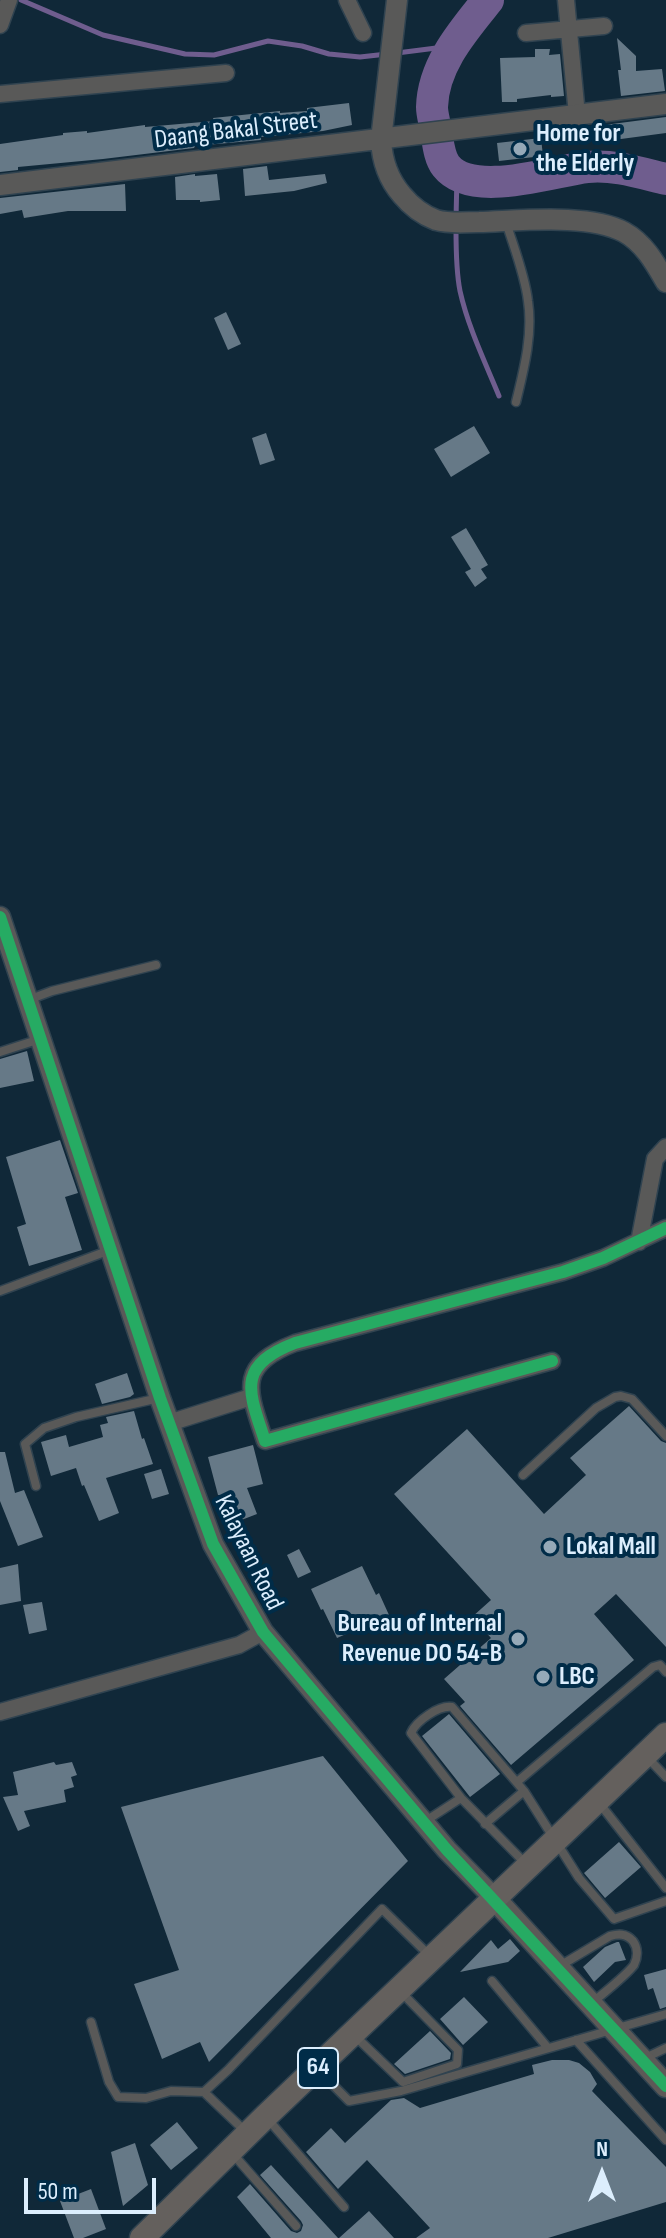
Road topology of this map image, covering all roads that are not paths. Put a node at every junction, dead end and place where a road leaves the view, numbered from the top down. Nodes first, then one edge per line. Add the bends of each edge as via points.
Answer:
1 (9, 0) edge
2 (347, 0) edge
3 (397, 0) edge
4 (566, 0) edge
5 (0, 25) edge
6 (604, 26) dead end
7 (569, 29) junction
8 (363, 33) dead end
9 (526, 33) dead end
10 (226, 73) dead end
11 (0, 94) edge
12 (666, 104) edge
13 (577, 115) junction
14 (381, 140) junction
15 (0, 185) edge
16 (505, 221) junction
17 (666, 282) edge
18 (516, 402) dead end
19 (0, 917) edge
20 (156, 965) dead end
21 (27, 1000) junction
22 (40, 1039) junction
23 (0, 1052) edge
24 (666, 1147) edge
25 (666, 1228) edge
26 (639, 1242) junction
27 (110, 1250) junction
28 (0, 1291) edge
29 (552, 1361) dead end
30 (251, 1397) junction
31 (160, 1398) junction
32 (169, 1423) junction
33 (666, 1436) edge
34 (523, 1475) dead end
35 (36, 1486) dead end
36 (263, 1632) junction
37 (664, 1665) edge
38 (0, 1712) edge
39 (666, 1735) edge
40 (646, 1756) junction
41 (666, 1777) edge
42 (517, 1782) junction
43 (524, 1791) junction
44 (461, 1798) junction
45 (598, 1801) junction
46 (423, 1822) junction
47 (485, 1824) junction
48 (555, 1843) junction
49 (529, 1866) junction
50 (666, 1888) edge
51 (494, 1898) junction
52 (666, 1901) edge
53 (433, 1958) junction
54 (557, 1968) junction
55 (492, 1981) dead end
56 (399, 1990) junction
57 (590, 2005) junction
58 (666, 2014) edge
59 (91, 2022) dead end
60 (613, 2030) junction
61 (353, 2035) junction
62 (576, 2040) junction
63 (548, 2048) junction
64 (666, 2048) edge
65 (642, 2059) junction
66 (318, 2069) junction
67 (666, 2086) edge
68 (204, 2092) junction
69 (266, 2116) junction
70 (666, 2140) edge
71 (240, 2143) junction
72 (344, 2207) dead end
73 (296, 2226) dead end
74 (142, 2238) edge

1 - 5 street
2 - 8 street
3 - 14 street
4 - 7 street
6 - 7 street
7 - 9 street
7 - 13 street
10 - 11 street
12 - 13 street, Daang Bakal Street
13 - 14 street, Daang Bakal Street
14 - 15 street, Daang Bakal Street
14 - 16 street via 396,189 415,208 456,222
16 - 17 street via 578,221 622,231 640,243
16 - 18 lane via 529,302 529,334
19 - 21 street, Kalayaan Road
20 - 21 lane
21 - 22 street, Kalayaan Road
22 - 23 lane
22 - 27 street, Kalayaan Road
24 - 26 street via 655,1159
25 - 26 street
26 - 30 street via 563,1272 295,1343 259,1365
27 - 28 lane
27 - 31 street, Kalayaan Road
29 - 30 street via 265,1441
30 - 32 street
31 - 32 street, Kalayaan Road
31 - 35 lane via 44,1428 25,1444
32 - 36 street, Kalayaan Road via 213,1544
33 - 34 lane via 632,1399 615,1397
36 - 38 street via 239,1645
36 - 46 street, Kalayaan Road
37 - 42 lane via 626,1688
39 - 40 main road, 64
40 - 41 lane
40 - 45 main road, 64
42 - 43 lane
42 - 44 lane via 452,1707 442,1706 411,1733
43 - 47 lane
43 - 48 lane
44 - 46 lane
44 - 47 lane
45 - 48 main road, 64
45 - 50 lane
46 - 51 street, Kalayaan Road
47 - 49 lane
48 - 49 main road, 64
48 - 52 lane via 614,1919
49 - 51 main road, 64
51 - 53 main road, 64
51 - 54 main road, Kalayaan Road
53 - 56 main road, 64
53 - 68 lane via 382,1909
54 - 57 main road, Kalayaan Road
54 - 57 lane via 610,1936 628,1936 637,1953 634,1964
55 - 63 lane
56 - 61 main road, 64
56 - 61 lane via 458,2050 457,2064 403,2082
57 - 60 main road, Kalayaan Road
58 - 60 lane
59 - 68 lane via 118,2097
60 - 62 lane
60 - 65 main road, Kalayaan Road
61 - 66 main road, 64
62 - 63 lane
62 - 70 lane
63 - 66 lane via 349,2101
64 - 65 lane
65 - 67 main road, Kalayaan Road
66 - 69 main road, 64
68 - 71 lane
69 - 71 main road, 64
69 - 72 lane
71 - 73 lane
71 - 74 main road, 64

